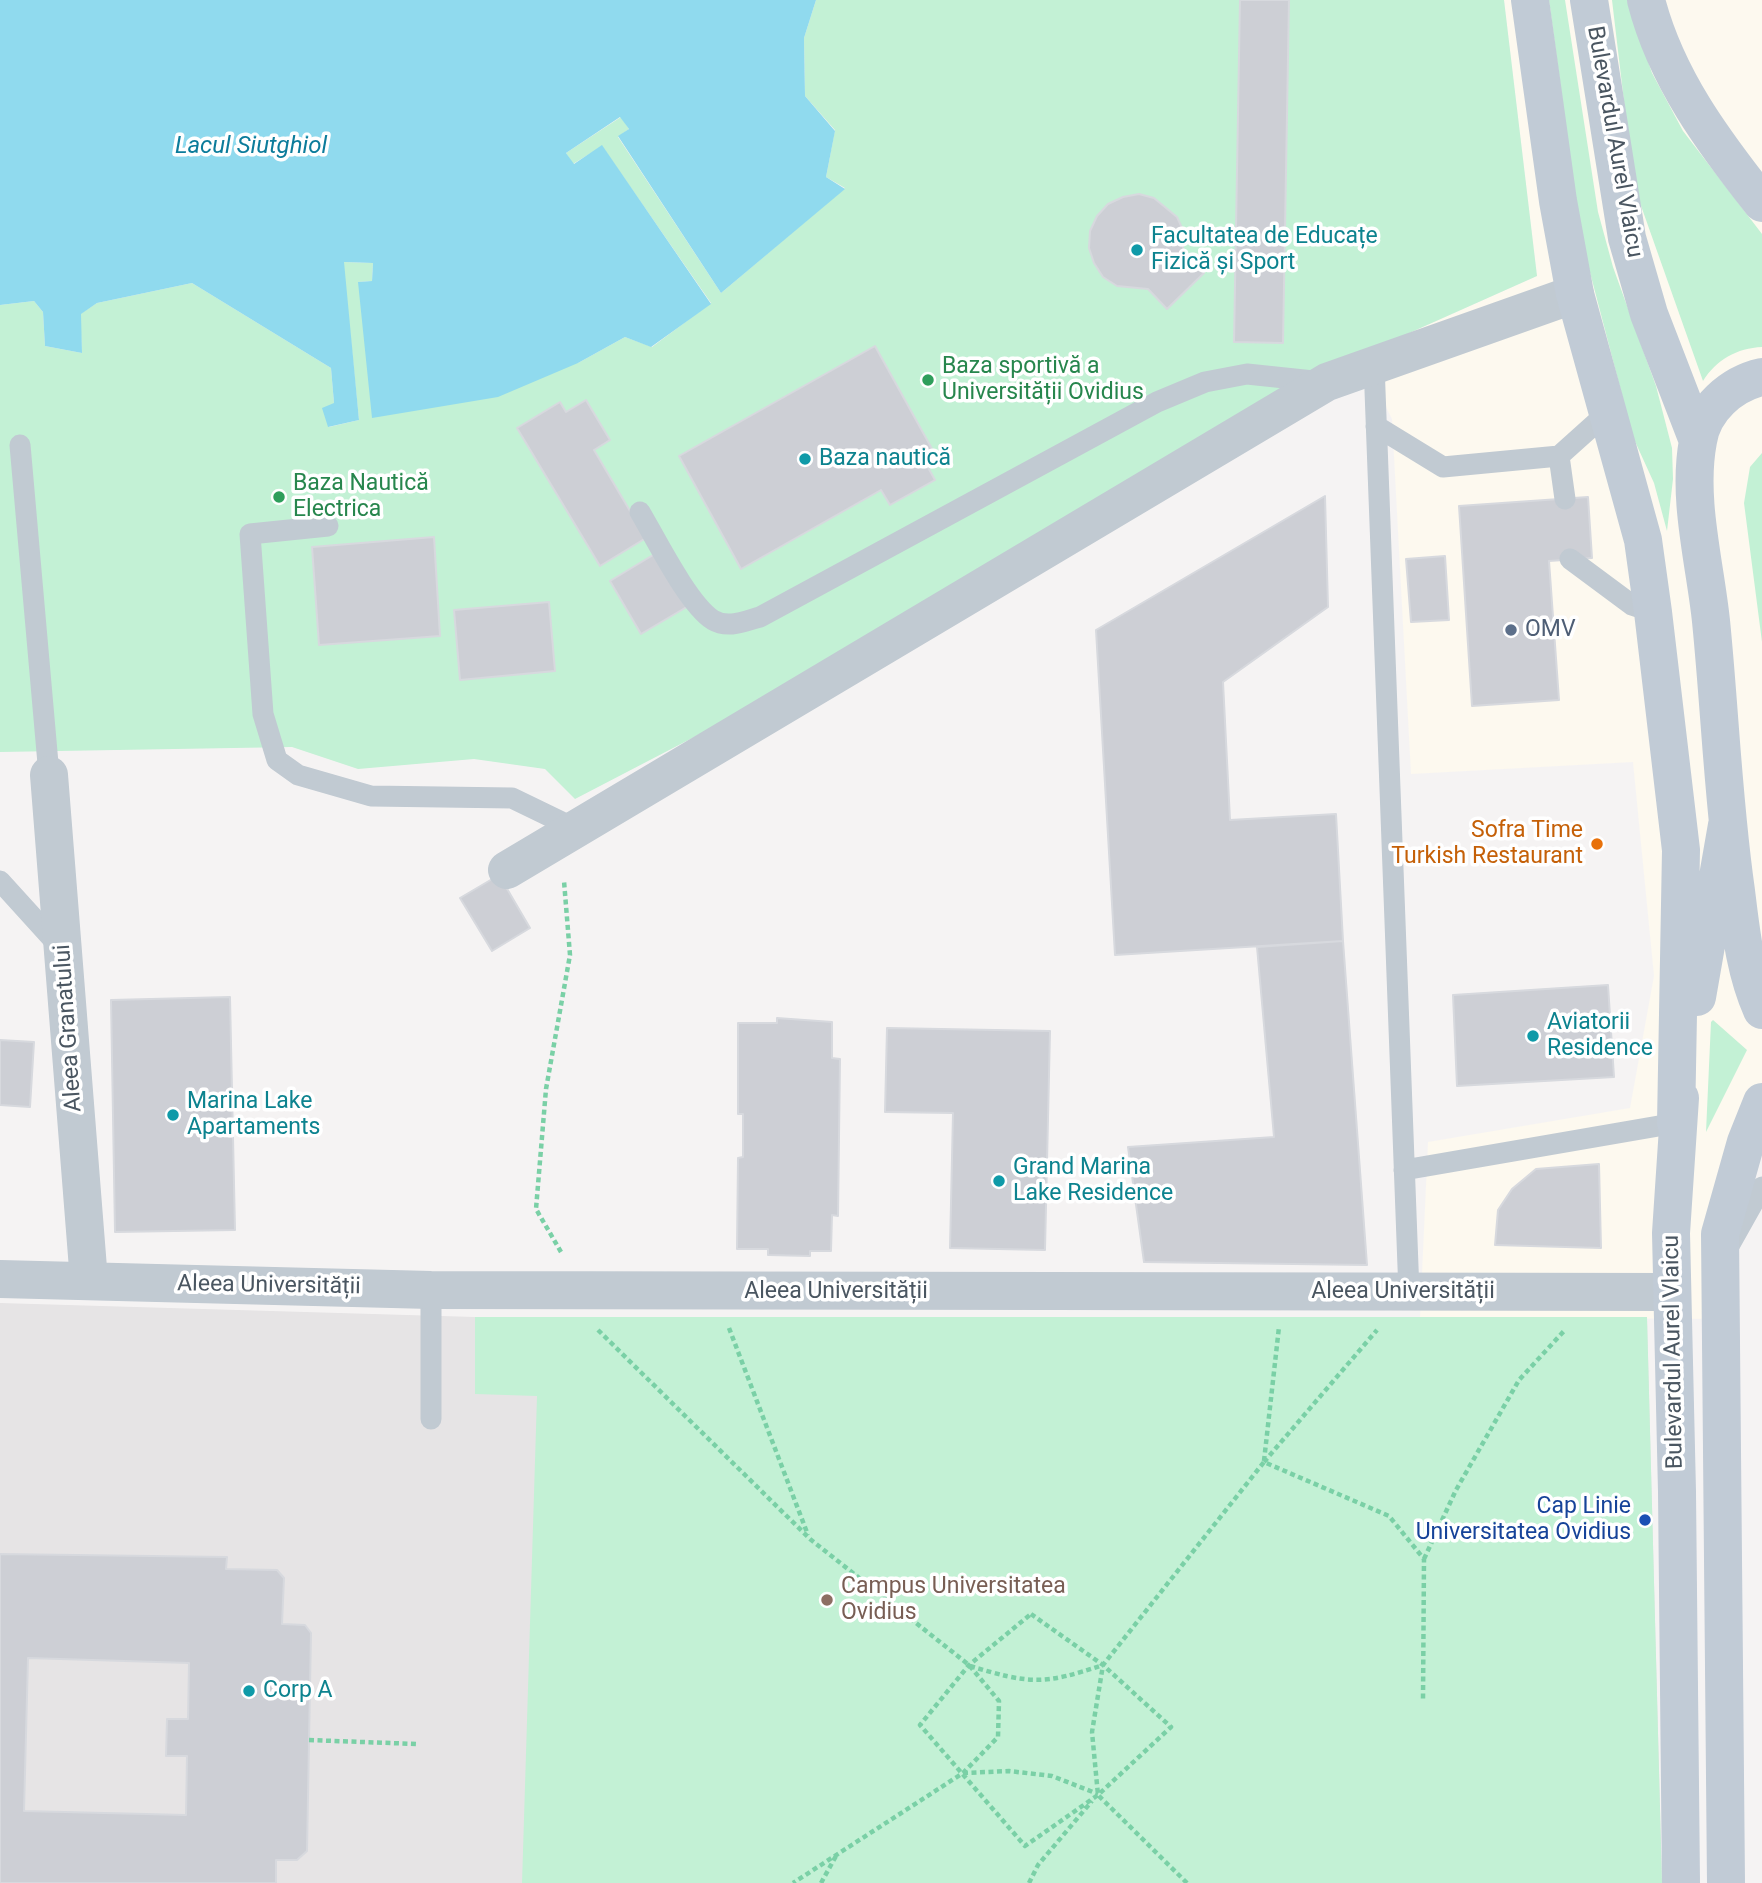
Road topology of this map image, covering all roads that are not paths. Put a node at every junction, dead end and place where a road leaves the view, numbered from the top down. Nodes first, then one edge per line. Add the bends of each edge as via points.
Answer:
1 (1530, 0) edge
2 (1589, 0) edge
3 (1646, 0) edge
4 (1762, 203) edge
5 (1575, 295) junction
6 (1374, 364) junction
7 (1762, 377) edge
8 (1326, 383) junction
9 (1608, 412) junction
10 (1376, 426) junction
11 (1698, 441) junction
12 (20, 445) dead end
13 (1559, 456) junction
14 (1565, 499) dead end
15 (640, 512) dead end
16 (328, 526) dead end
17 (1570, 559) dead end
18 (1653, 612) junction
19 (49, 775) joint
20 (1727, 825) junction
21 (561, 837) junction
22 (507, 870) dead end
23 (0, 881) edge
24 (63, 950) junction
25 (1753, 954) edge
26 (1762, 1010) edge
27 (1762, 1102) edge
28 (1676, 1123) junction
29 (1404, 1170) junction
30 (1762, 1187) edge
31 (1721, 1262) junction
32 (0, 1279) edge
33 (89, 1281) junction
34 (431, 1290) junction
35 (1672, 1292) junction
36 (1409, 1293) junction
37 (431, 1419) dead end
38 (1681, 1883) edge
39 (1726, 1883) edge

1 - 5 main road
2 - 11 main road, Bulevardul Aurel Vlaicu via 1627,237 1649,314
3 - 4 main road via 1674,74 1706,131
5 - 6 street
5 - 9 main road
6 - 8 street
6 - 10 lane
7 - 11 main road via 1721,399
8 - 15 lane via 1247,374 1205,382 1157,402 760,617 733,625 714,621 694,601
8 - 21 street
9 - 13 lane
9 - 18 main road via 1643,540
10 - 13 lane via 1443,467
10 - 29 lane
11 - 20 main road via 1698,518
12 - 19 lane
13 - 14 lane
16 - 21 lane via 250,534 263,714 277,760 298,775 371,796 512,798
17 - 18 lane via 1632,605
18 - 28 main road via 1681,850
19 - 24 street, Aleea Granatului
20 - 25 main road
20 - 28 main road, Bulevardul Aurel Vlaicu
21 - 22 street
23 - 24 lane
24 - 33 street, Aleea Granatului
25 - 26 main road via 1752,988
27 - 31 main road, Bulevardul Aurel Vlaicu via 1720,1234
28 - 29 lane
28 - 35 main road, Bulevardul Aurel Vlaicu
29 - 36 lane
30 - 31 lane
31 - 39 main road, Bulevardul Aurel Vlaicu
32 - 33 street, Aleea Universității
33 - 34 street, Aleea Universității
34 - 36 street, Aleea Universității
34 - 37 lane
35 - 36 street, Aleea Universității
35 - 38 main road, Bulevardul Aurel Vlaicu

